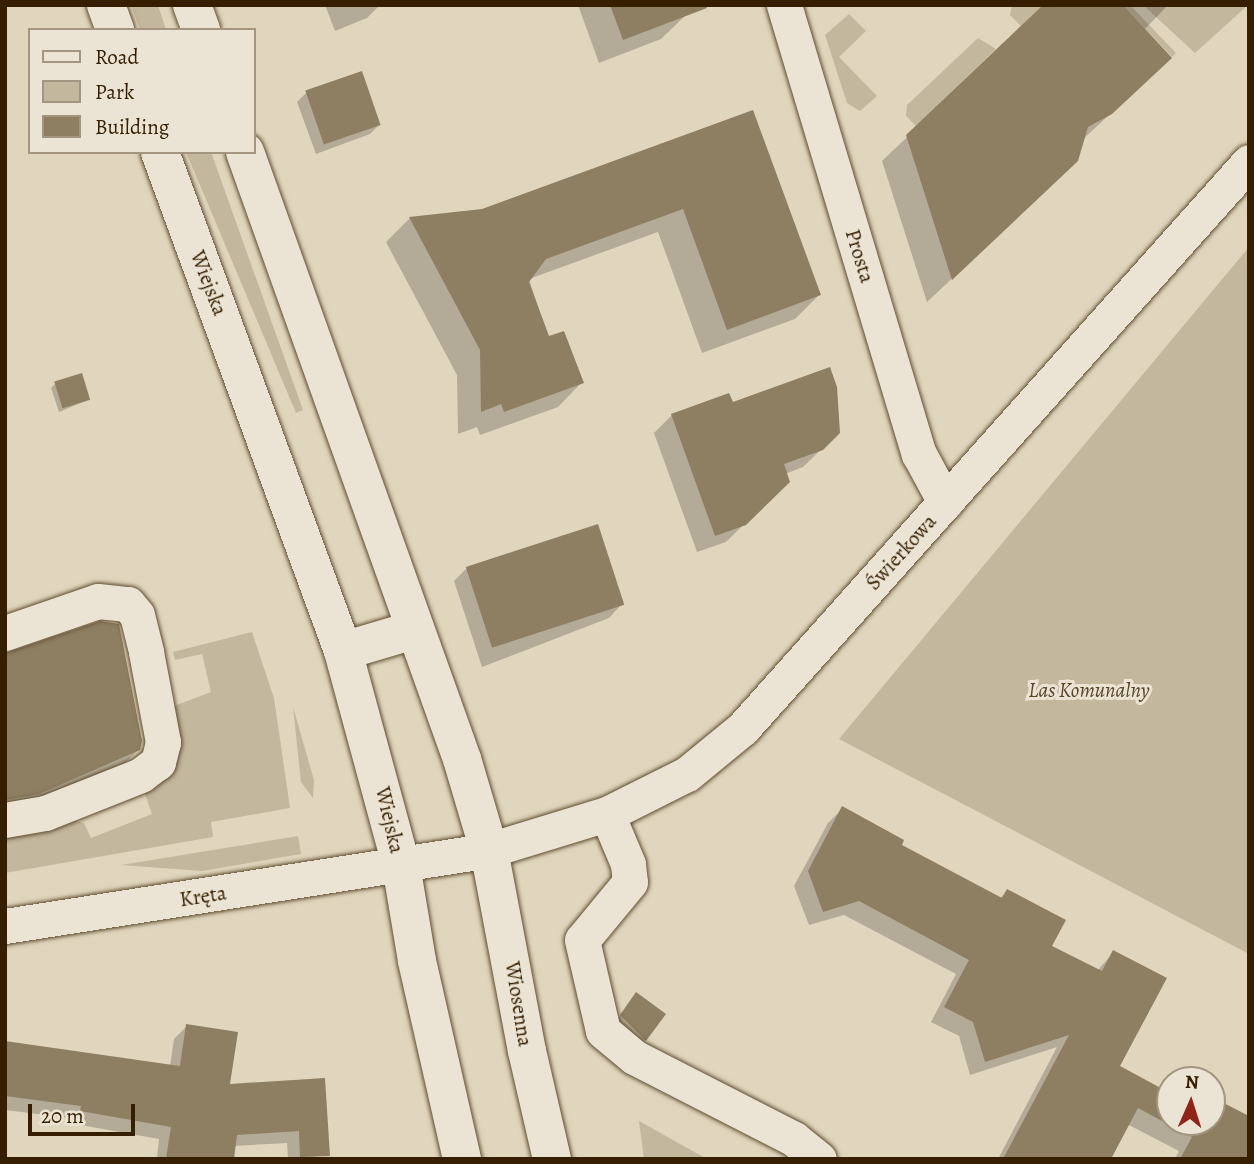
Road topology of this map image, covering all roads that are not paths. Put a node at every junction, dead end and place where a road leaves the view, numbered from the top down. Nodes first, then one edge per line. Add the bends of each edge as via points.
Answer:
1 (106, 5) edge
2 (192, 5) edge
3 (784, 5) edge
4 (114, 28) edge
5 (200, 28) edge
6 (161, 154) edge
7 (247, 154) edge
8 (1249, 162) edge
9 (945, 502) junction
10 (414, 630) junction
11 (5, 633) edge
12 (343, 651) junction
13 (607, 814) junction
14 (5, 820) edge
15 (489, 850) junction
16 (401, 866) junction
17 (5, 926) edge
18 (462, 1159) edge
19 (552, 1159) edge
20 (819, 1159) edge

1 - 4 main road
2 - 5 main road
3 - 9 street, Prosta via 919,454
6 - 12 main road, Wiejska
7 - 10 main road
8 - 9 street, Świerkowa
9 - 13 street, Świerkowa via 743,728 687,774
10 - 12 main road
10 - 15 main road via 462,759
11 - 14 street via 99,601 128,604 137,615 163,742 158,762 141,775 45,813
12 - 16 main road, Wiejska
13 - 15 street, Świerkowa
13 - 20 street via 628,864 629,882 582,940 608,1038 634,1057 794,1139
15 - 16 street, Wiejska
15 - 19 main road, Wiosenna
16 - 17 street, Kręta
16 - 18 main road via 417,961

